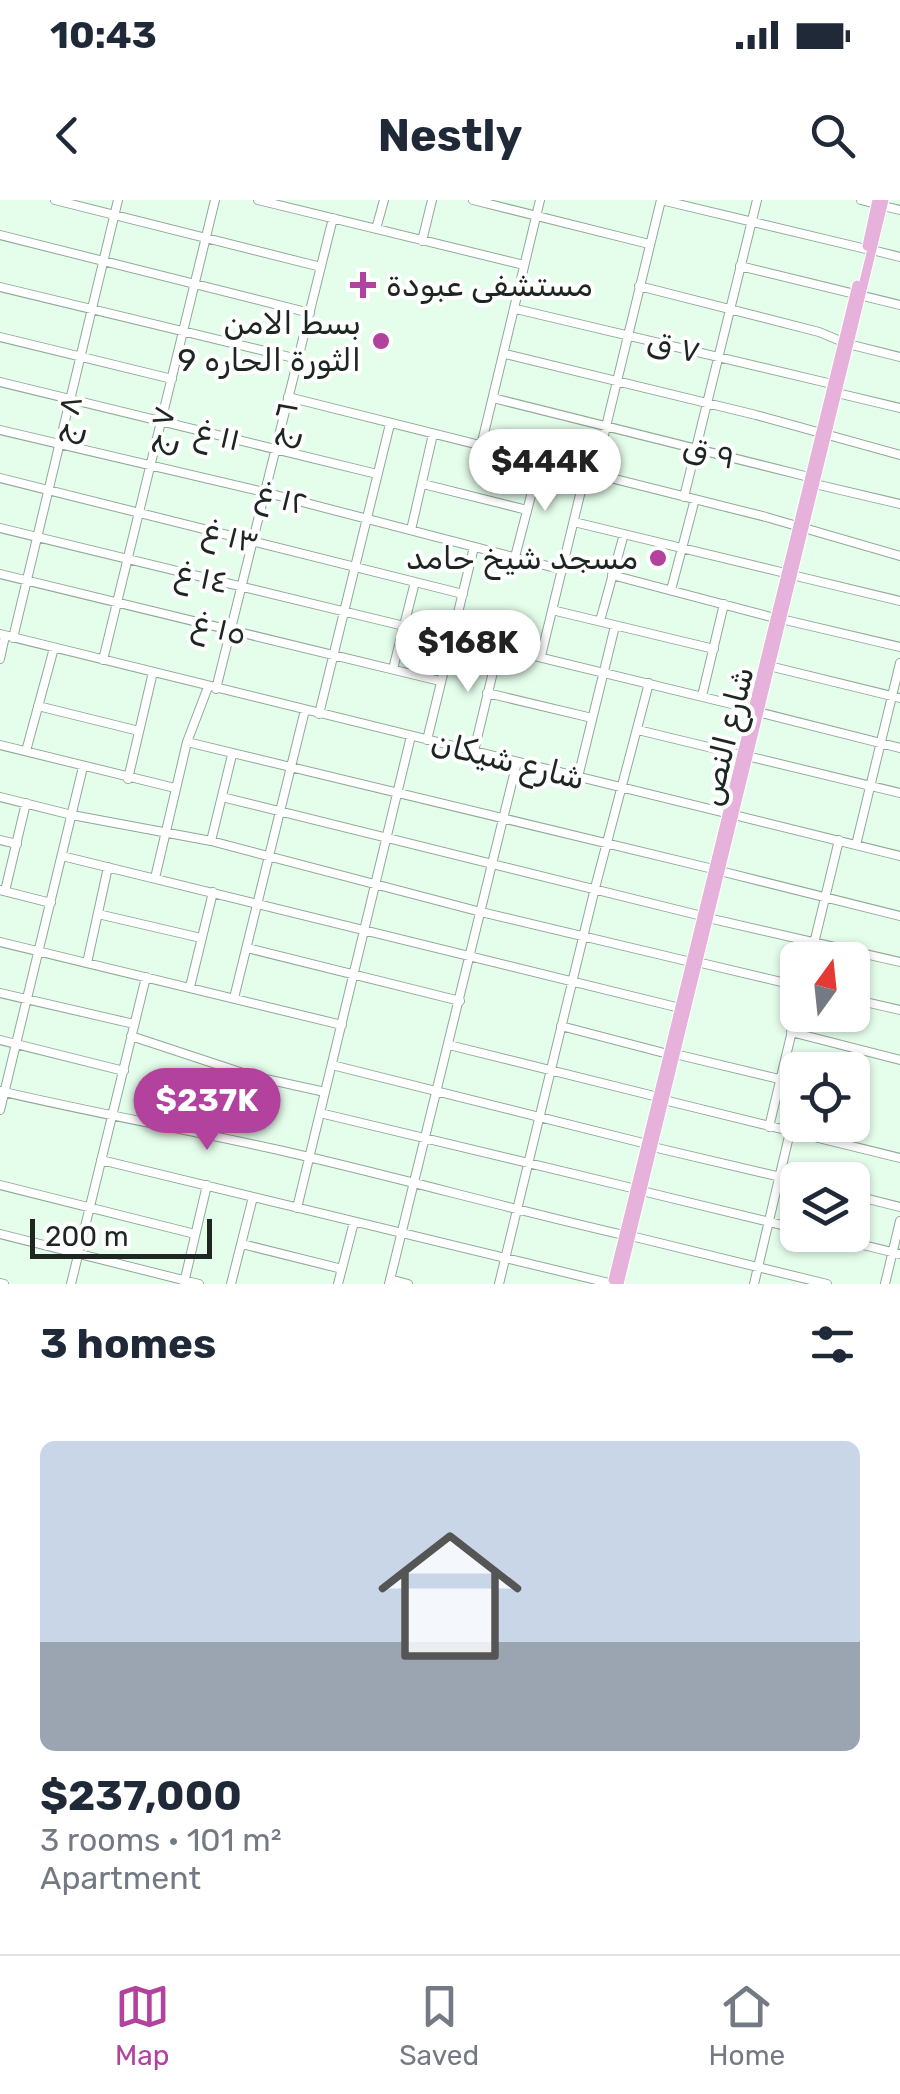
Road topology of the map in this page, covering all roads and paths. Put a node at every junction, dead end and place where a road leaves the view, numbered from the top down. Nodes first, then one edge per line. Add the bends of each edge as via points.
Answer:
1 (55, 200) edge
2 (118, 200) edge
3 (215, 200) edge
4 (258, 200) edge
5 (384, 200) edge
6 (432, 200) edge
7 (473, 200) edge
8 (540, 200) edge
9 (661, 200) edge
10 (757, 200) edge
11 (861, 200) edge
12 (272, 202) edge
13 (880, 202) edge
14 (900, 210) edge
15 (114, 216) junction
16 (536, 216) junction
17 (333, 218) junction
18 (752, 220) junction
19 (376, 229) junction
20 (0, 236) edge
21 (206, 240) junction
22 (422, 241) junction
23 (649, 244) junction
24 (869, 250) junction
25 (900, 257) edge
26 (103, 262) junction
27 (524, 264) junction
28 (740, 266) junction
29 (321, 267) junction
30 (195, 284) junction
31 (639, 286) junction
32 (0, 287) edge
33 (858, 295) junction
34 (900, 305) edge
35 (92, 309) junction
36 (516, 309) junction
37 (730, 310) junction
38 (310, 313) junction
39 (183, 333) junction
40 (627, 336) junction
41 (0, 337) edge
42 (846, 343) junction
43 (505, 354) junction
44 (81, 356) junction
45 (718, 357) junction
46 (900, 357) edge
47 (298, 360) junction
48 (172, 378) junction
49 (0, 382) edge
50 (616, 382) junction
51 (835, 389) junction
52 (288, 398) junction
53 (493, 398) junction
54 (72, 400) junction
55 (707, 403) junction
56 (900, 408) edge
57 (160, 421) junction
58 (390, 424) junction
59 (605, 427) junction
60 (0, 430) edge
61 (433, 434) junction
62 (824, 434) junction
63 (60, 444) junction
64 (481, 446) junction
65 (276, 449) junction
66 (696, 449) junction
67 (900, 455) edge
68 (540, 462) junction
69 (150, 467) junction
70 (378, 474) junction
71 (590, 475) junction
72 (0, 478) edge
73 (812, 481) junction
74 (424, 484) junction
75 (48, 491) junction
76 (264, 492) junction
77 (684, 497) junction
78 (695, 499) junction
79 (900, 504) edge
80 (527, 510) junction
81 (139, 512) junction
82 (366, 520) junction
83 (574, 522) junction
84 (0, 528) edge
85 (800, 529) junction
86 (412, 530) junction
87 (624, 534) junction
88 (38, 537) junction
89 (252, 541) junction
90 (474, 547) junction
91 (681, 548) junction
92 (900, 556) edge
93 (515, 558) junction
94 (127, 561) junction
95 (355, 566) junction
96 (562, 570) junction
97 (0, 574) edge
98 (788, 574) junction
99 (612, 575) junction
100 (27, 581) junction
101 (415, 582) junction
102 (240, 586) junction
103 (670, 590) junction
104 (462, 594) junction
105 (900, 601) edge
106 (117, 603) junction
107 (724, 604) junction
108 (552, 610) junction
109 (344, 612) junction
110 (778, 618) junction
111 (600, 621) junction
112 (404, 626) junction
113 (616, 626) junction
114 (230, 630) junction
115 (6, 636) edge
116 (452, 636) junction
117 (499, 647) junction
118 (900, 647) edge
119 (54, 648) junction
120 (714, 649) junction
121 (332, 654) junction
122 (541, 656) junction
123 (0, 659) edge
124 (103, 660) junction
125 (900, 662) edge
126 (769, 666) junction
127 (393, 669) junction
128 (153, 672) junction
129 (604, 672) junction
130 (440, 682) junction
131 (649, 683) junction
132 (212, 688) junction
133 (488, 693) junction
134 (702, 696) junction
135 (896, 696) edge
136 (38, 706) junction
137 (305, 710) junction
138 (755, 711) junction
139 (319, 714) junction
140 (592, 718) junction
141 (638, 730) junction
142 (139, 731) junction
143 (411, 736) junction
144 (427, 740) junction
145 (187, 742) junction
146 (881, 743) junction
147 (0, 745) edge
148 (900, 748) edge
149 (26, 751) junction
150 (474, 751) junction
151 (232, 754) junction
152 (744, 756) junction
153 (516, 762) junction
154 (82, 767) junction
155 (290, 768) junction
156 (578, 777) junction
157 (128, 779) junction
158 (870, 786) junction
159 (622, 787) junction
160 (175, 788) junction
161 (398, 793) junction
162 (900, 793) edge
163 (222, 796) junction
164 (0, 797) edge
165 (26, 803) junction
166 (280, 810) junction
167 (730, 814) junction
168 (72, 815) junction
169 (503, 820) junction
170 (166, 831) junction
171 (386, 838) junction
172 (0, 840) edge
173 (838, 840) junction
174 (212, 841) junction
175 (16, 844) junction
176 (606, 844) junction
177 (856, 844) junction
178 (62, 856) junction
179 (269, 856) junction
180 (900, 856) edge
181 (493, 865) junction
182 (108, 867) junction
183 (716, 870) junction
184 (155, 878) junction
185 (376, 883) junction
186 (594, 888) junction
187 (3, 891) edge
188 (214, 892) junction
189 (824, 898) junction
190 (51, 903) junction
191 (258, 903) junction
192 (481, 912) junction
193 (98, 914) junction
194 (900, 916) edge
195 (705, 917) junction
196 (365, 930) junction
197 (584, 936) junction
198 (202, 938) junction
199 (815, 941) junction
200 (0, 942) edge
201 (247, 948) junction
202 (39, 952) junction
203 (471, 957) junction
204 (694, 962) junction
205 (900, 962) edge
206 (87, 963) junction
207 (354, 976) junction
208 (146, 977) junction
209 (573, 981) junction
210 (780, 982) edge
211 (190, 988) junction
212 (0, 993) edge
213 (234, 998) junction
214 (27, 1000) junction
215 (460, 1001) junction
216 (870, 1002) edge
217 (680, 1008) junction
218 (900, 1010) edge
219 (134, 1024) junction
220 (342, 1025) junction
221 (561, 1026) junction
222 (791, 1032) joint
223 (132, 1036) junction
224 (0, 1040) edge
225 (16, 1044) junction
226 (449, 1046) junction
227 (786, 1052) edge
228 (672, 1054) junction
229 (900, 1060) edge
230 (332, 1065) junction
231 (124, 1070) junction
232 (550, 1071) junction
233 (780, 1079) joint
234 (2, 1091) edge
235 (438, 1091) junction
236 (326, 1092) junction
237 (661, 1098) junction
238 (0, 1110) edge
239 (320, 1114) junction
240 (540, 1117) junction
241 (112, 1118) junction
242 (770, 1127) junction
243 (780, 1130) edge
244 (426, 1138) junction
245 (788, 1142) edge
246 (832, 1142) edge
247 (650, 1145) junction
248 (310, 1158) junction
249 (900, 1158) edge
250 (101, 1160) junction
251 (528, 1163) junction
252 (779, 1177) junction
253 (415, 1184) junction
254 (0, 1185) edge
255 (207, 1185) junction
256 (639, 1190) junction
257 (253, 1197) junction
258 (870, 1200) edge
259 (89, 1207) junction
260 (517, 1207) junction
261 (900, 1207) edge
262 (297, 1208) junction
263 (900, 1221) edge
264 (354, 1222) junction
265 (769, 1223) junction
266 (780, 1225) edge
267 (403, 1233) junction
268 (0, 1234) edge
269 (195, 1234) junction
270 (628, 1236) junction
271 (242, 1244) junction
272 (870, 1247) edge
273 (78, 1253) junction
274 (896, 1253) edge
275 (505, 1258) junction
276 (757, 1268) junction
277 (342, 1269) junction
278 (184, 1282) edge
279 (389, 1282) edge
280 (72, 1284) edge
281 (199, 1284) edge
282 (230, 1284) edge
283 (338, 1284) edge
284 (408, 1284) edge
285 (499, 1284) edge
286 (616, 1284) edge
287 (754, 1284) edge
288 (827, 1284) edge
289 (884, 1284) edge

1 - 15 street
2 - 15 street, ٨ ج
3 - 21 street, ٧ ج
4 - 12 street
5 - 19 street
6 - 22 street
7 - 16 street
8 - 16 street
9 - 18 street
9 - 23 street
10 - 18 street
11 - 13 street
12 - 17 street
13 - 14 street
13 - 24 main road, شارع النص
15 - 21 street
15 - 26 street, ٨ ج
16 - 23 street
16 - 27 street
17 - 19 street
17 - 29 street, ٦ ج
18 - 24 street
18 - 28 street
19 - 22 street
20 - 26 street
21 - 29 street
21 - 30 street, ٧ ج
22 - 27 street
23 - 31 street
24 - 25 street
24 - 33 main road, شارع النص
26 - 30 street
26 - 35 street, ٨ ج
27 - 36 street
28 - 33 street
28 - 37 street
29 - 38 street, ٦ ج
30 - 38 street
30 - 39 street, ٧ ج
31 - 37 street
31 - 40 street
32 - 35 street
33 - 34 street
33 - 42 main road, شارع النص
35 - 39 street
35 - 44 street, ٨ ج
36 - 40 street, ٧ ق
36 - 43 street
37 - 42 street
37 - 45 street
38 - 47 street, ٦ ج
39 - 47 street
39 - 48 street, ٧ ج
40 - 45 street, ٧ ق
40 - 50 street
41 - 44 street
42 - 46 street
42 - 51 main road, شارع النص
43 - 50 street
43 - 53 street
44 - 48 street
44 - 54 street, ٨ ج
45 - 51 street, ٧ ق
45 - 55 street
47 - 52 street, ٦ ج
48 - 57 street, ٧ ج
49 - 54 street, ١١ غ
50 - 55 street
50 - 59 street
51 - 56 street, ٧ ق
51 - 62 main road, شارع النص
52 - 58 street
52 - 65 street, ٦ ج
53 - 59 street, ٩ ق
53 - 64 street
54 - 57 street, ١١ غ
54 - 63 street, ٨ ج
55 - 62 street
55 - 66 street
57 - 65 street, ١١ غ
57 - 69 street, ٧ ج
58 - 61 street
58 - 70 street
59 - 66 street, ٩ ق
59 - 71 street
60 - 63 street, ١٢ غ
61 - 64 street
61 - 74 street
62 - 67 street
62 - 73 main road, شارع النص
63 - 69 street, ١٢ غ
63 - 75 street, ٨ ج
64 - 68 street
65 - 70 street, ١١ غ
65 - 76 street, ٦ ج
66 - 73 street, ٩ ق
66 - 77 street
68 - 71 street
68 - 80 street
69 - 76 street, ١٢ غ
69 - 81 street, ٧ ج
70 - 82 street
71 - 77 street
71 - 83 street
72 - 75 street, ١٣ غ
73 - 79 street, ٩ ق
73 - 85 main road, شارع النص
74 - 80 street
74 - 86 street
75 - 81 street, ١٣ غ
75 - 88 street, ٨ ج
76 - 82 street, ١٢ غ
76 - 89 street, ٦ ج
77 - 78 street
78 - 85 street
78 - 91 street
80 - 93 street
81 - 89 street, ١٣ غ
81 - 94 street, ٧ ج
82 - 86 street, ١٢ غ
82 - 95 street
83 - 87 street
83 - 96 street
84 - 88 street, ١٤ غ
85 - 92 street
85 - 98 main road, شارع النص
86 - 90 street, ١٢ غ
87 - 91 street
87 - 99 street
88 - 94 street, ١٤ غ
88 - 100 street, ٨ ج
89 - 95 street, ١٣ غ
89 - 102 street, ٦ ج
90 - 93 street, ١٢ غ
90 - 104 street
91 - 98 street
91 - 103 street
93 - 96 street, ١٢ غ
94 - 102 street, ١٤ غ
94 - 106 street, ٧ ج
95 - 101 street, ١٣ غ
95 - 109 street
96 - 108 street
97 - 100 street, ١٥ غ
98 - 105 street
98 - 110 main road, شارع النص
99 - 103 street
99 - 111 street
100 - 106 street, ١٥ غ
100 - 115 street, ٨ ج
101 - 104 street, ١٣ غ
101 - 112 street
102 - 109 street, ١٤ غ
102 - 114 street, ٦ ج
103 - 107 street
104 - 116 street
106 - 114 street, ١٥ غ
106 - 124 street, ٧ ج
107 - 110 street
107 - 120 street
108 - 111 street
108 - 122 street
109 - 112 street, ١٤ غ
109 - 121 street
110 - 118 street
110 - 126 main road, شارع النص
110 - 138 main road, شارع النص
111 - 113 street
112 - 127 street
113 - 120 street
113 - 129 street
114 - 121 street, ١٥ غ
114 - 132 street, ٦ ج
115 - 119 street, شارع شيكان
115 - 123 street, ٨ ج
116 - 117 street
116 - 130 street
117 - 122 street
117 - 133 street
119 - 124 street, شارع شيكان
119 - 136 street
120 - 134 street
121 - 127 street, ١٥ غ
121 - 139 street
122 - 129 street
124 - 128 street, شارع شيكان
125 - 135 street
126 - 135 street
126 - 138 main road, شارع النص
127 - 130 street, ١٥ غ
128 - 132 street, شارع شيكان
128 - 142 street
129 - 131 street
129 - 140 street
130 - 144 street
131 - 134 street
131 - 141 street
132 - 137 street, شارع شيكان
132 - 145 street, ٦ ج
133 - 140 street
133 - 150 street
134 - 138 street
135 - 146 street
136 - 142 street
136 - 149 street
137 - 139 street, شارع شيكان
137 - 155 street
138 - 146 street
138 - 152 main road, شارع النص
139 - 143 street, شارع شيكان
140 - 156 street
141 - 152 street
141 - 159 street
142 - 157 street
143 - 144 street, شارع شيكان
143 - 161 street
144 - 150 street, شارع شيكان
145 - 151 street
145 - 160 street, ٦ ج
146 - 148 street
146 - 158 street
147 - 149 street
149 - 154 street
150 - 153 street, شارع شيكان
151 - 155 street
151 - 163 street
152 - 158 street
152 - 167 main road, شارع النص
153 - 156 street, شارع شيكان
153 - 169 street
154 - 157 street
154 - 168 street
155 - 161 street
155 - 166 street
156 - 159 street, شارع شيكان
157 - 160 street
158 - 162 street
158 - 177 street
159 - 167 street, شارع شيكان
159 - 176 street
160 - 170 street, ٦ ج
161 - 169 street
161 - 171 street
163 - 166 street
163 - 174 street
164 - 165 street
165 - 168 street
165 - 175 street
166 - 171 street
166 - 179 street
167 - 173 street, شارع شيكان
167 - 183 main road, شارع النص
168 - 170 street
168 - 178 street
169 - 176 street
169 - 181 street
170 - 174 street
170 - 184 street, ٦ ج
171 - 181 street
171 - 185 street
172 - 175 street
173 - 177 street, شارع شيكان
173 - 189 street
174 - 179 street
175 - 187 street
176 - 183 street
176 - 186 street
177 - 180 street, شارع شيكان
178 - 182 street
178 - 190 street
179 - 185 street
179 - 191 street
181 - 186 street
181 - 192 street
182 - 184 street
182 - 193 street
183 - 189 street
183 - 195 main road, شارع النص
184 - 188 street
185 - 192 street
185 - 196 street
186 - 195 street
186 - 197 street
187 - 190 street
188 - 191 street
188 - 198 street
189 - 194 street
189 - 199 street
190 - 202 street
191 - 196 street
191 - 201 street
192 - 197 street
192 - 203 street
193 - 198 street
193 - 206 street
195 - 199 street
195 - 204 main road, شارع النص
196 - 203 street
196 - 207 street
197 - 204 street
197 - 209 street
198 - 211 street
199 - 205 street
200 - 202 street
201 - 207 street
201 - 213 street
202 - 206 street
202 - 214 street
203 - 209 street
203 - 215 street
204 - 210 street
204 - 217 main road, شارع النص
204 - 228 main road, شارع النص
206 - 208 street
207 - 215 street
207 - 220 street
208 - 211 street
208 - 219 street
209 - 217 street
209 - 221 street
211 - 213 street
212 - 214 street
213 - 220 street
214 - 219 street
214 - 225 street
215 - 226 street
216 - 218 street
217 - 228 main road, شارع النص
219 - 223 street
220 - 230 street
221 - 228 street
221 - 232 street
222 - 227 street
222 - 229 street
223 - 231 street
223 - 236 street via 252,1076
224 - 225 street
225 - 231 street
225 - 234 street
226 - 232 street
226 - 235 street
228 - 233 street
228 - 237 main road, شارع النص
230 - 235 street
230 - 236 street
231 - 241 street
232 - 237 street
232 - 240 street
233 - 242 street
234 - 238 street
234 - 241 street
235 - 240 street
235 - 244 street
236 - 239 street
237 - 242 street
237 - 247 main road, شارع النص
239 - 244 street
239 - 248 street
240 - 247 street
240 - 251 street
241 - 248 street
241 - 250 street
242 - 243 street
244 - 251 street
244 - 253 street
245 - 252 street
246 - 249 street
247 - 252 street
247 - 256 main road, شارع النص
248 - 253 street
248 - 262 street
250 - 255 street
250 - 259 street
251 - 256 street
251 - 260 street
252 - 265 street
253 - 260 street
253 - 267 street
254 - 259 street
255 - 257 street
255 - 269 street
256 - 265 street
256 - 270 main road, شارع النص
257 - 262 street
257 - 271 street
258 - 261 street
259 - 269 street
259 - 273 street
260 - 270 street
260 - 275 street
262 - 264 street
263 - 274 street
264 - 267 street
264 - 277 street
265 - 266 street
265 - 276 street
267 - 275 street
267 - 279 street
268 - 273 street
269 - 278 street
270 - 276 street
270 - 286 main road, شارع النص
271 - 277 street
271 - 282 street
272 - 274 street
273 - 278 street
273 - 280 street
274 - 289 street
275 - 285 street
275 - 286 street
276 - 287 street
276 - 288 street
277 - 283 street
278 - 281 street
279 - 284 street

